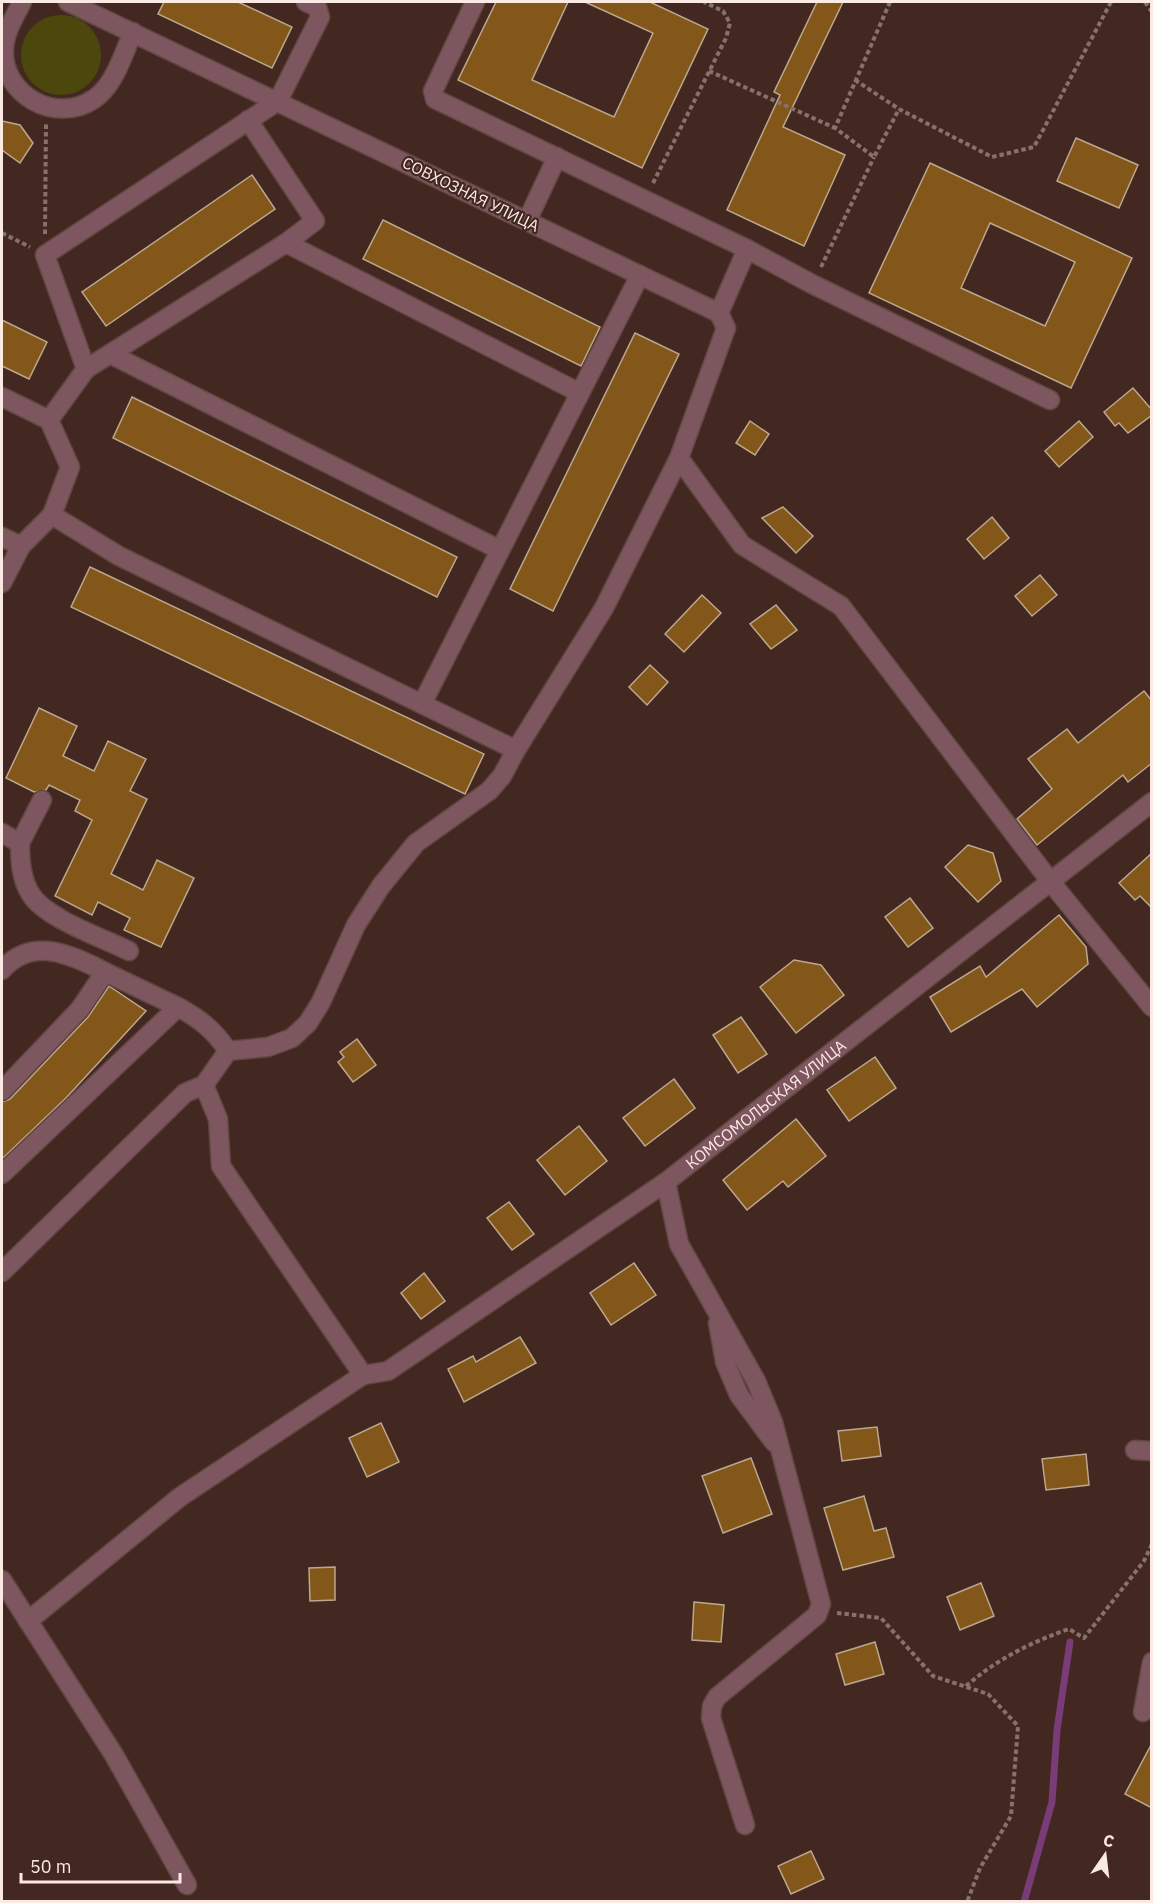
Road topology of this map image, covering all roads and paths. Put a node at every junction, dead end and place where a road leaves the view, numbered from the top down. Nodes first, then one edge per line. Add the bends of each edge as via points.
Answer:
1 (22, 2) edge
2 (306, 2) edge
3 (475, 2) edge
4 (704, 2) edge
5 (890, 2) edge
6 (1111, 2) edge
7 (1144, 2) edge
8 (79, 4) edge
9 (1152, 12) edge
10 (133, 32) junction
11 (710, 71) junction
12 (855, 80) junction
13 (278, 101) junction
14 (46, 106) junction
15 (899, 109) junction
16 (249, 120) junction
17 (835, 128) junction
18 (557, 157) junction
19 (874, 157) junction
20 (644, 199) junction
21 (527, 221) junction
22 (2, 232) edge
23 (286, 243) junction
24 (747, 249) junction
25 (45, 255) junction
26 (640, 275) junction
27 (812, 284) junction
28 (719, 313) junction
29 (110, 354) junction
30 (86, 369) junction
31 (580, 393) junction
32 (2, 397) edge
33 (1050, 400) dead end
34 (49, 420) junction
35 (678, 458) junction
36 (52, 515) junction
37 (2, 537) edge
38 (21, 546) junction
39 (500, 550) junction
40 (2, 583) edge
41 (422, 704) junction
42 (516, 750) junction
43 (42, 800) dead end
44 (1152, 802) edge
45 (2, 833) edge
46 (20, 843) junction
47 (1050, 881) junction
48 (129, 951) dead end
49 (2, 969) edge
50 (105, 972) junction
51 (178, 1007) junction
52 (1152, 1007) edge
53 (228, 1051) junction
54 (204, 1085) junction
55 (2, 1091) edge
56 (2, 1174) edge
57 (666, 1182) junction
58 (2, 1272) edge
59 (363, 1375) junction
60 (1152, 1544) edge
61 (2, 1580) edge
62 (821, 1604) junction
63 (28, 1621) junction
64 (1152, 1662) edge
65 (965, 1686) junction
66 (1143, 1712) dead end
67 (745, 1825) dead end
68 (187, 1886) dead end
69 (967, 1902) edge

1 - 14 street via 4,48 6,70 16,88 35,103
2 - 13 street via 317,7 320,17
3 - 18 street via 433,91 435,99
4 - 11 path via 723,11 729,23
5 - 12 path
6 - 15 path via 1034,147 992,157
7 - 9 path
8 - 10 street, СОВХОЗНАЯ УЛИЦА
10 - 13 street, СОВХОЗНАЯ УЛИЦА
10 - 14 street via 107,86 95,99 76,108
11 - 17 path
11 - 20 path
12 - 15 path
12 - 17 path
13 - 16 street
13 - 21 street, СОВХОЗНАЯ УЛИЦА
14 - 25 path
15 - 19 path
16 - 23 street via 315,221
16 - 25 street
17 - 19 path
18 - 20 street
18 - 21 street
19 - 27 path
20 - 24 street
21 - 26 street, СОВХОЗНАЯ УЛИЦА
22 - 25 path
23 - 29 street
23 - 31 street
24 - 27 street
24 - 28 street
25 - 30 street
26 - 28 street, СОВХОЗНАЯ УЛИЦА
26 - 31 street
27 - 33 street
28 - 35 street via 726,328
29 - 30 street
29 - 39 street
30 - 34 street
31 - 39 street
32 - 34 street
34 - 36 street via 70,467
35 - 42 street via 604,608
35 - 47 street via 742,545 842,606
36 - 38 street
36 - 41 street via 119,556
37 - 38 street
38 - 40 street
39 - 41 street
41 - 42 street
42 - 53 street via 489,791 416,843 381,886 356,925 308,1023 292,1038 268,1047
43 - 46 street
44 - 47 street, КОМСОМОЛЬСКАЯ УЛИЦА
45 - 46 street
46 - 48 street via 20,867 30,894 45,909
47 - 52 street
47 - 57 street, КОМСОМОЛЬСКАЯ УЛИЦА
49 - 50 street via 14,958 33,951 55,950
50 - 51 street
50 - 55 street via 80,1010
51 - 53 street via 209,1026
51 - 56 street
53 - 54 street
54 - 58 street via 185,1093
54 - 59 street via 218,1119 221,1166
57 - 59 street, КОМСОМОЛЬСКАЯ УЛИЦА via 388,1371
57 - 62 street via 679,1245 756,1381 773,1422
59 - 63 street via 180,1497
60 - 65 path via 1144,1561 1083,1638 1069,1629 1047,1636 991,1664
61 - 63 street
62 - 65 path via 834,1612 881,1618 933,1676
62 - 67 street via 817,1615 712,1706 711,1718
63 - 68 street via 114,1755
64 - 66 street
65 - 69 path via 988,1694 1018,1726 1011,1816 980,1868

